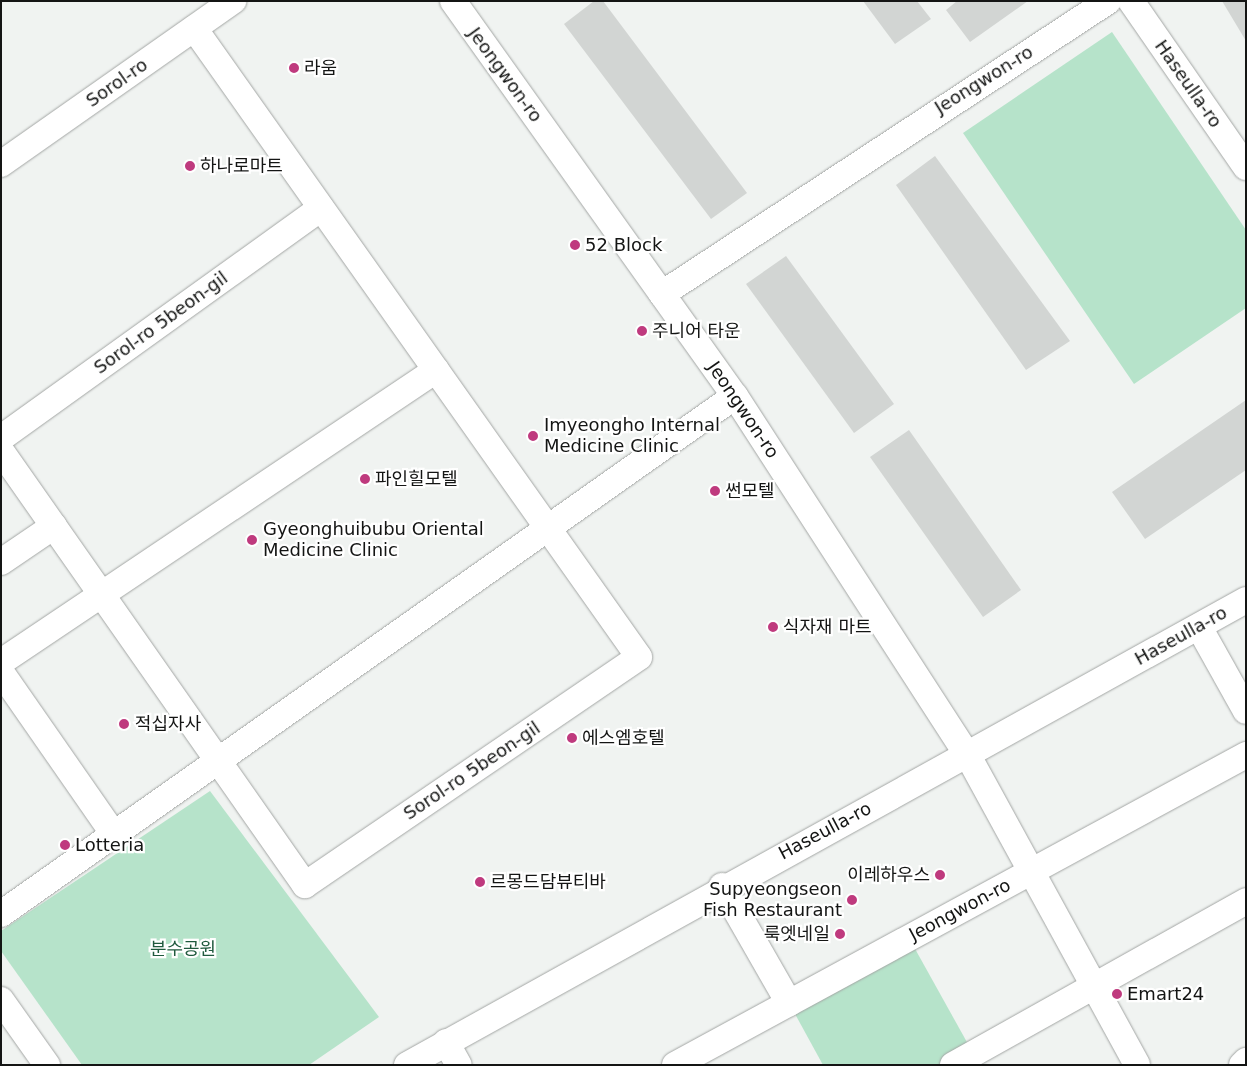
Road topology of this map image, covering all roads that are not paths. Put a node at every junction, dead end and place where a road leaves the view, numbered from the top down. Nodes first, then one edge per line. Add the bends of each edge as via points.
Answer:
1 (232, 1) edge
2 (453, 1) edge
3 (1108, 1) edge
4 (1131, 1) edge
5 (194, 28) junction
6 (1, 164) edge
7 (1246, 167) edge
8 (322, 208) junction
9 (662, 294) junction
10 (436, 370) junction
11 (735, 396) junction
12 (1, 438) edge
13 (1, 451) edge
14 (54, 526) junction
15 (548, 528) junction
16 (1, 562) edge
17 (103, 596) junction
18 (1246, 600) edge
19 (1199, 626) junction
20 (1, 662) edge
21 (1, 672) edge
22 (1246, 711) edge
23 (967, 754) junction
24 (1246, 755) edge
25 (216, 758) junction
26 (113, 833) junction
27 (1030, 872) junction
28 (722, 886) junction
29 (1246, 901) edge
30 (1, 914) edge
31 (1093, 986) junction
32 (1, 1000) edge
33 (789, 1003) junction
34 (446, 1042) junction
35 (1246, 1061) edge
36 (47, 1065) edge
37 (407, 1065) edge
38 (459, 1065) edge
39 (675, 1065) edge
40 (953, 1065) edge
41 (1137, 1065) edge
42 (1242, 1065) edge

1 - 5 street, Sorol-ro
2 - 9 street, Jeongwon-ro
3 - 9 street, Jeongwon-ro
4 - 7 street, Haseulla-ro
5 - 6 street, Sorol-ro
5 - 8 street, Sorol-ro 5beon-gil
8 - 10 street, Sorol-ro 5beon-gil
8 - 12 street, Sorol-ro 5beon-gil
9 - 11 street, Jeongwon-ro
10 - 15 street, Sorol-ro 5beon-gil
10 - 17 street
11 - 15 street
11 - 23 street, Jeongwon-ro
13 - 14 street, Sorol-ro 5beon-gil
14 - 16 street
14 - 17 street, Sorol-ro 5beon-gil
15 - 25 street
15 - 25 street, Sorol-ro 5beon-gil via 639,657 305,885
17 - 20 street
17 - 25 street, Sorol-ro 5beon-gil
18 - 19 street, Haseulla-ro
19 - 22 street
19 - 23 street, Haseulla-ro
21 - 26 street
23 - 27 street, Jeongwon-ro
23 - 28 street, Haseulla-ro
24 - 27 street, Jeongwon-ro
25 - 26 street
26 - 30 street
27 - 31 street, Jeongwon-ro
27 - 33 street, Jeongwon-ro
28 - 33 street
28 - 34 street, Haseulla-ro
29 - 31 street
31 - 40 street
31 - 41 street, Jeongwon-ro
32 - 36 street
33 - 39 street, Jeongwon-ro
34 - 37 street, Haseulla-ro
34 - 38 street
35 - 42 street

